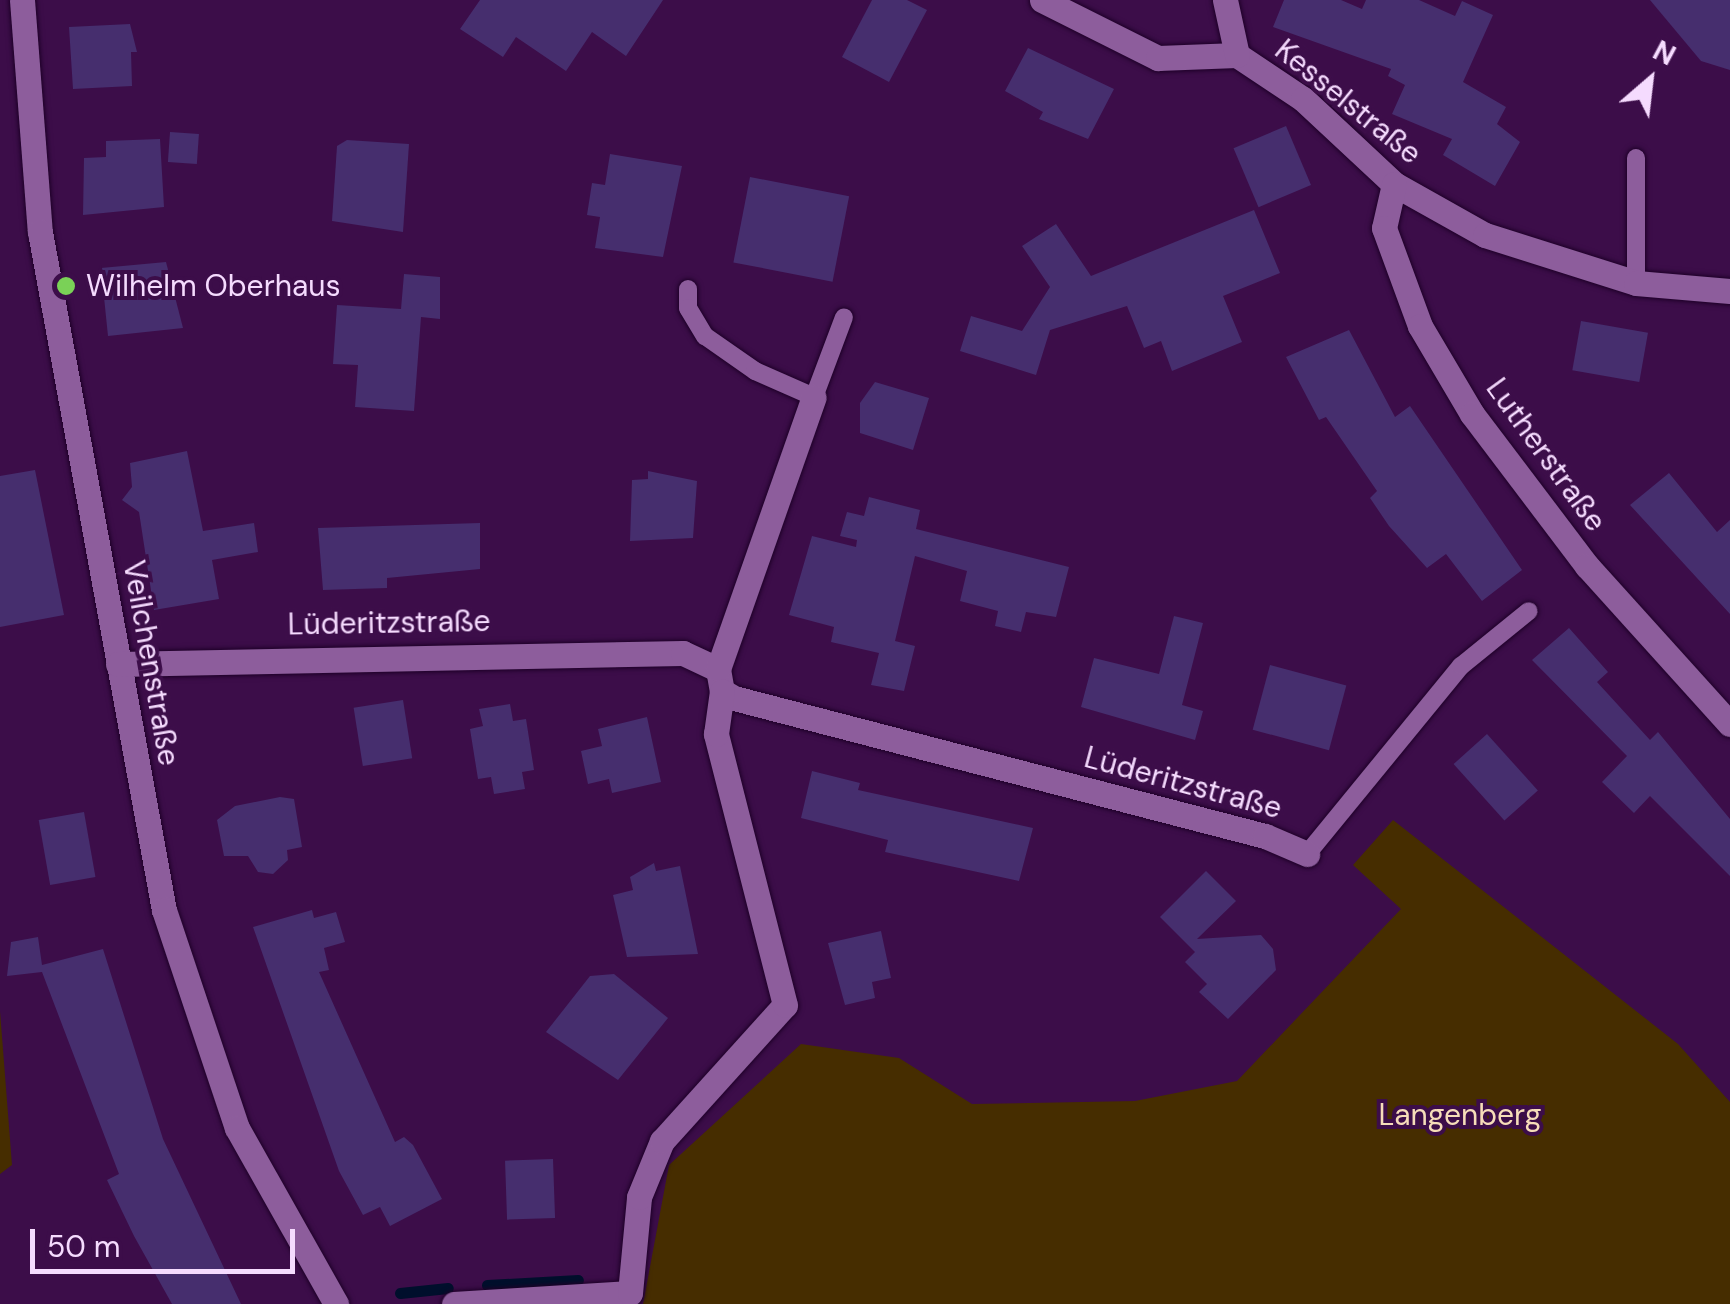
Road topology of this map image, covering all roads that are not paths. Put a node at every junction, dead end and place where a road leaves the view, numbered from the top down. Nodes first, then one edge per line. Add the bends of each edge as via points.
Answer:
1 (22, 0) edge
2 (1042, 0) edge
3 (1224, 0) edge
4 (1237, 55) junction
5 (1636, 158) dead end
6 (1394, 184) junction
7 (1636, 284) junction
8 (688, 289) dead end
9 (1730, 291) edge
10 (844, 317) dead end
11 (814, 397) junction
12 (1529, 611) dead end
13 (118, 664) junction
14 (720, 680) junction
15 (1730, 724) edge
16 (1307, 854) joint
17 (336, 1304) edge
18 (454, 1304) edge

1 - 13 street, Veilchenstraße via 40,232
2 - 4 street, Kesselstraße via 1158,58
3 - 4 street
4 - 6 street, Kesselstraße via 1303,99
5 - 7 lane
6 - 7 street, Kesselstraße via 1485,235
6 - 15 street, Lutherstraße via 1384,228 1420,326 1472,414 1587,566
7 - 9 street, Kesselstraße
8 - 11 lane via 688,308 706,336 755,371
10 - 11 lane
11 - 14 street
12 - 16 lane, Lüderitzstraße via 1461,666
13 - 14 street, Lüderitzstraße via 684,653
13 - 17 street, Veilchenstraße via 164,910 194,1016 237,1128
14 - 16 street, Lüderitzstraße via 1265,836
14 - 18 street via 716,734 785,1005 662,1141 639,1197 630,1293

